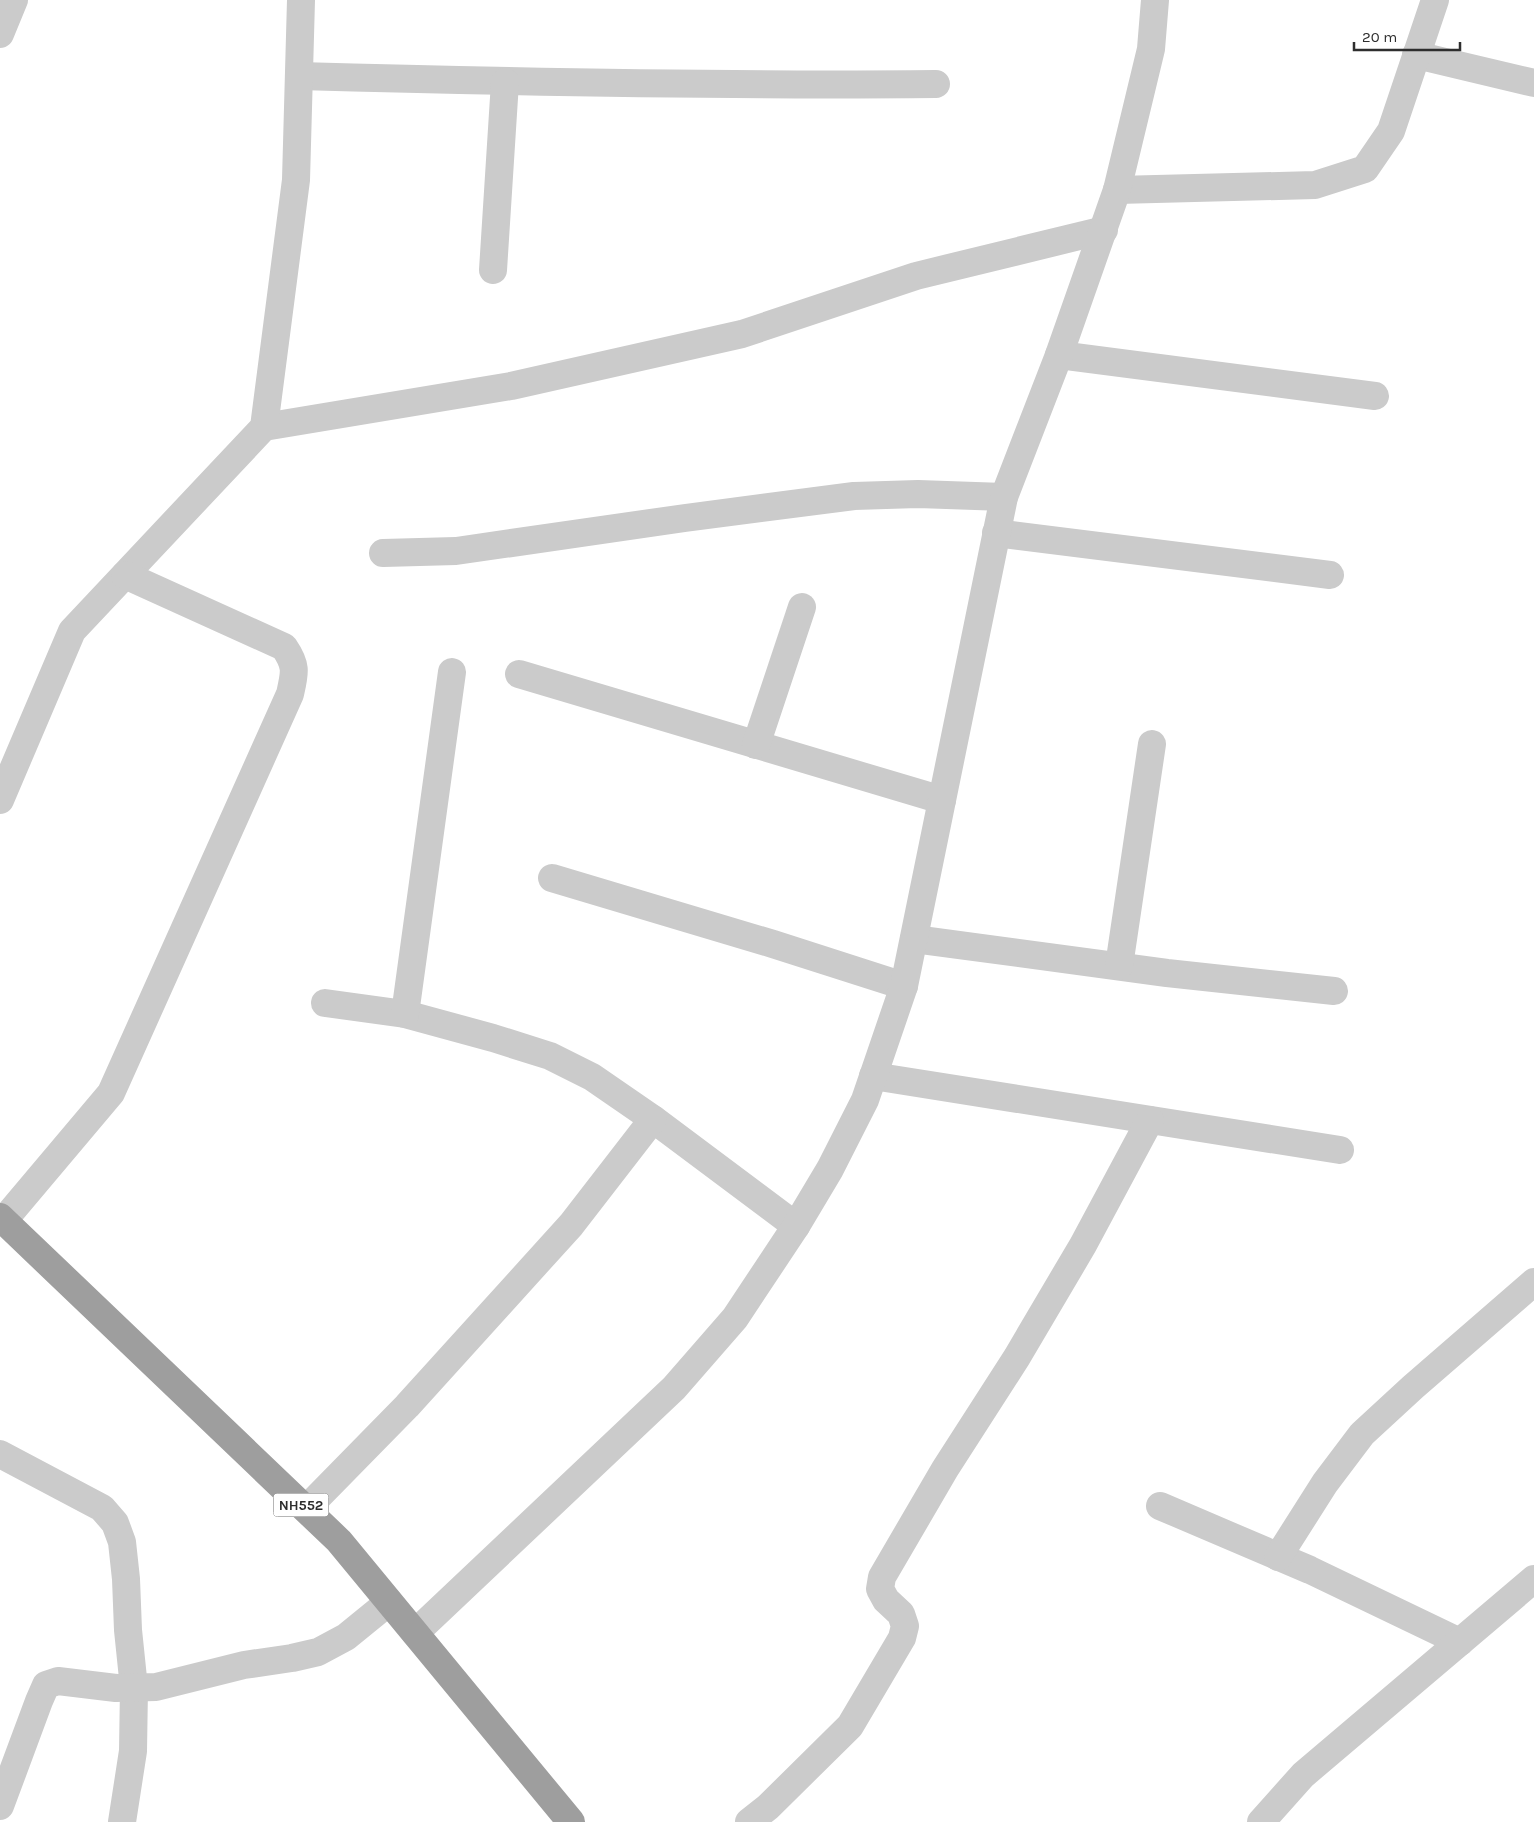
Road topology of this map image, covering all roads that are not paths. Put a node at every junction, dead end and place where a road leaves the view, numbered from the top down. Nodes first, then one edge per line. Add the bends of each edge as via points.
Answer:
1 (14, 0) edge
2 (301, 0) edge
3 (1155, 0) edge
4 (1434, 0) edge
5 (0, 34) edge
6 (1416, 55) junction
7 (299, 76) junction
8 (505, 82) junction
9 (1534, 82) edge
10 (936, 84) dead end
11 (1117, 190) junction
12 (1104, 230) junction
13 (493, 270) dead end
14 (1059, 355) junction
15 (1375, 396) dead end
16 (264, 427) junction
17 (1004, 497) junction
18 (996, 533) junction
19 (383, 553) dead end
20 (125, 575) junction
21 (1330, 575) dead end
22 (802, 607) dead end
23 (452, 672) dead end
24 (519, 674) dead end
25 (1152, 744) dead end
26 (756, 745) junction
27 (0, 800) edge
28 (942, 800) junction
29 (552, 878) dead end
30 (914, 939) junction
31 (1119, 966) junction
32 (904, 986) junction
33 (1334, 991) dead end
34 (326, 1003) dead end
35 (405, 1014) junction
36 (873, 1076) junction
37 (653, 1119) junction
38 (1150, 1120) junction
39 (1340, 1150) dead end
40 (2, 1219) edge
41 (796, 1226) junction
42 (1534, 1282) edge
43 (0, 1454) edge
44 (1160, 1506) dead end
45 (306, 1509) junction
46 (1278, 1557) junction
47 (1534, 1580) edge
48 (389, 1602) junction
49 (415, 1634) junction
50 (1460, 1642) junction
51 (134, 1688) junction
52 (0, 1806) edge
53 (122, 1822) edge
54 (571, 1822) edge
55 (749, 1822) edge
56 (1260, 1822) edge

1 - 5 street
2 - 7 street
3 - 11 street via 1151,49
4 - 6 street
6 - 9 street
6 - 11 street via 1391,131 1365,169 1315,185
7 - 8 street
7 - 16 street via 296,180
8 - 10 street via 774,86
8 - 13 street
11 - 12 street
12 - 14 street
12 - 16 street via 916,276 742,334 511,386
14 - 15 street
14 - 17 street
16 - 20 street
17 - 18 street
17 - 19 street via 854,496 456,551
18 - 21 street
18 - 28 street
20 - 27 street via 72,631
20 - 40 street via 284,647 295,671 290,694 111,1093
22 - 26 street
23 - 35 street
24 - 26 street
25 - 31 street
26 - 28 street
28 - 30 street
29 - 32 street
30 - 31 street
30 - 32 street
31 - 33 street
32 - 36 street
34 - 35 street
35 - 37 street via 550,1056 592,1077
36 - 38 street
36 - 41 street via 865,1100 830,1169
37 - 41 street
37 - 45 street via 558,1239 407,1406
38 - 39 street
38 - 55 street via 1078,1253 882,1577 880,1589 901,1614 905,1626 902,1638 850,1726
40 - 45 highway, NH552
41 - 49 street via 735,1318 674,1388
42 - 46 street via 1362,1434 1325,1483
43 - 51 street via 102,1508 115,1523 122,1542
44 - 46 street
45 - 48 highway, NH552 via 339,1541
46 - 50 street
47 - 50 street
48 - 49 highway, NH552
48 - 51 street via 346,1637 318,1652 244,1665 156,1687
49 - 54 highway, NH552
50 - 56 street via 1303,1775
51 - 52 street via 58,1681 46,1685
51 - 53 street via 133,1752

